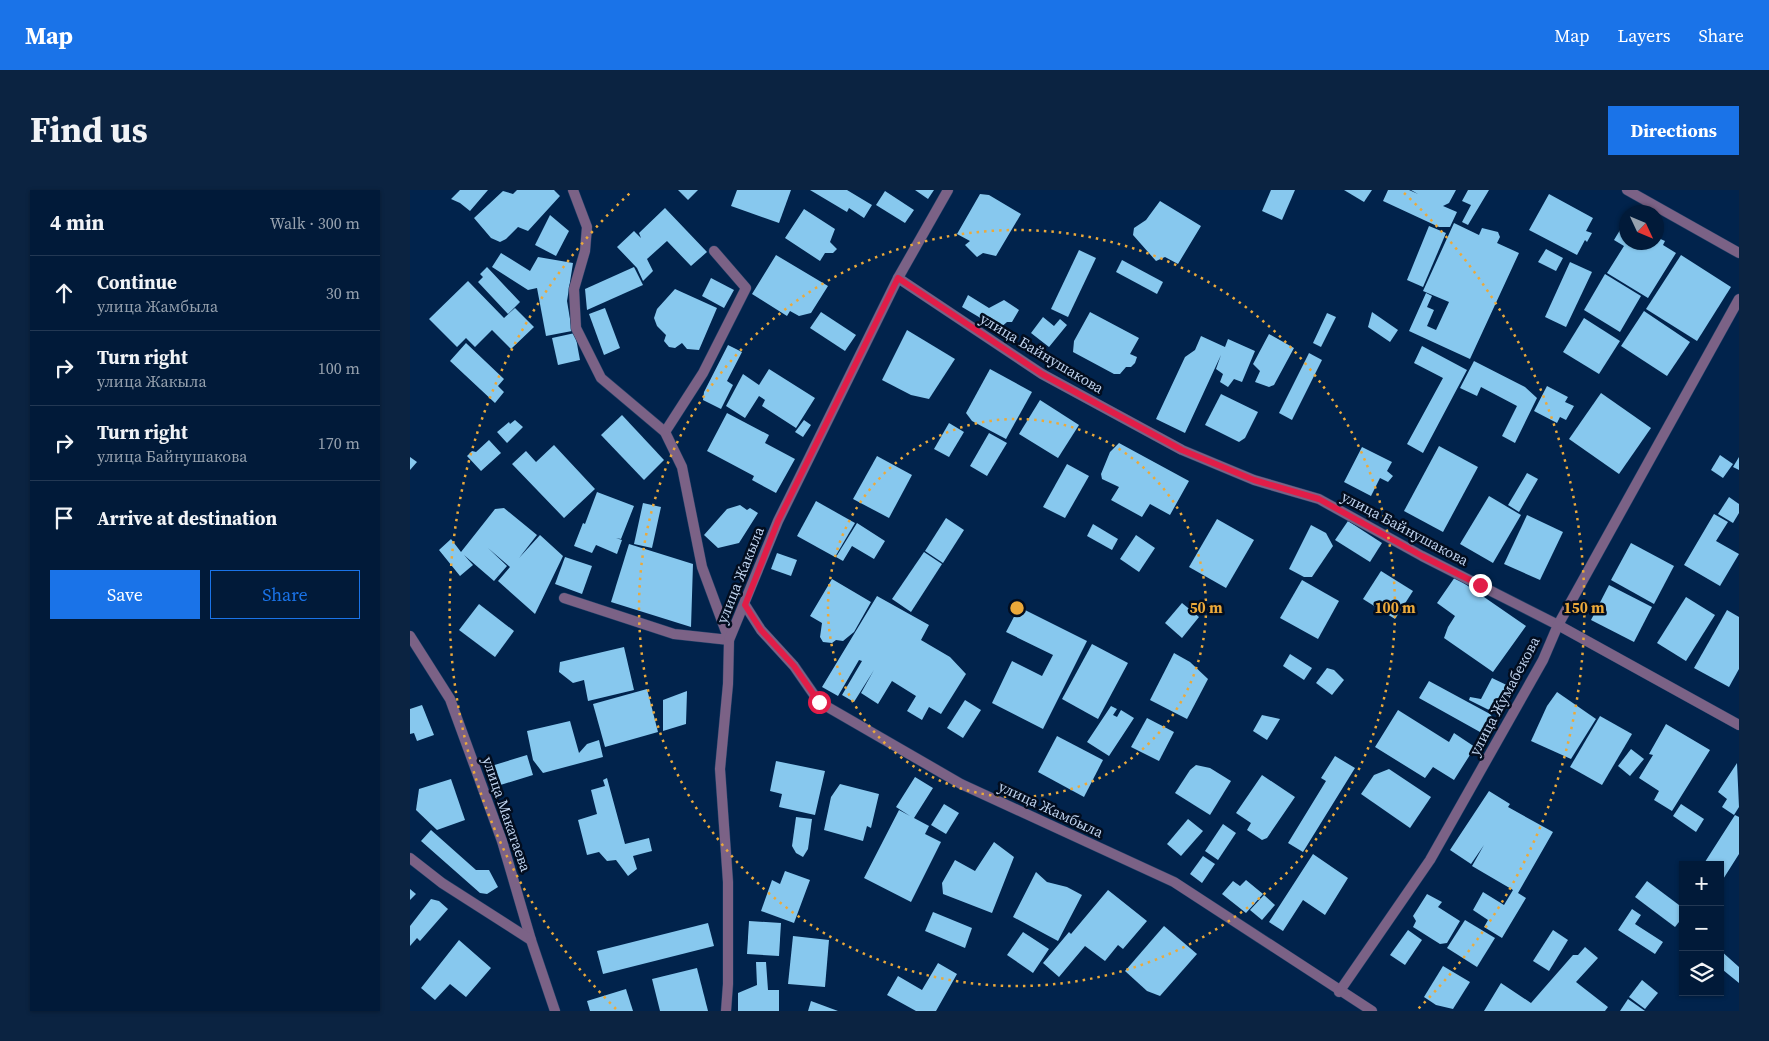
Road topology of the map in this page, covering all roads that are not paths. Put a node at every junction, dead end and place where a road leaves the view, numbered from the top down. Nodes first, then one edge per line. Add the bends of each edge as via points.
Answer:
1 (573, 190) edge
2 (948, 190) edge
3 (1627, 190) edge
4 (714, 251) dead end
5 (1739, 253) edge
6 (898, 278) junction
7 (1739, 299) edge
8 (665, 432) junction
9 (564, 598) dead end
10 (745, 605) junction
11 (1558, 625) junction
12 (410, 636) edge
13 (729, 640) junction
14 (1739, 725) edge
15 (410, 858) edge
16 (531, 940) junction
17 (1339, 992) junction
18 (555, 1011) edge
19 (726, 1011) edge
20 (1372, 1011) edge

1 - 8 street via 587,227 585,251 574,289 576,328 601,378
2 - 6 street, улица Жакыла
3 - 5 street
4 - 8 street via 746,288 703,373
6 - 10 street, улица Жакыла via 778,521
6 - 11 street, улица Байнушакова via 1042,374 1182,450 1254,480 1319,499
7 - 11 street, улица Жумабекова
8 - 13 street via 682,467 702,567
9 - 13 street via 674,634
10 - 13 street, улица Жакыла
10 - 17 street, улица Жамбыла via 819,702 961,784 1174,882
11 - 14 street, улица Байнушакова
11 - 17 street, улица Жумабекова via 1543,660 1430,860
12 - 16 street, улица Макатаева via 450,699 502,841
13 - 19 street, улица Жакыла via 720,770 728,882
15 - 16 street via 442,883
16 - 18 street, улица Макатаева
17 - 20 street, улица Жамбыла

